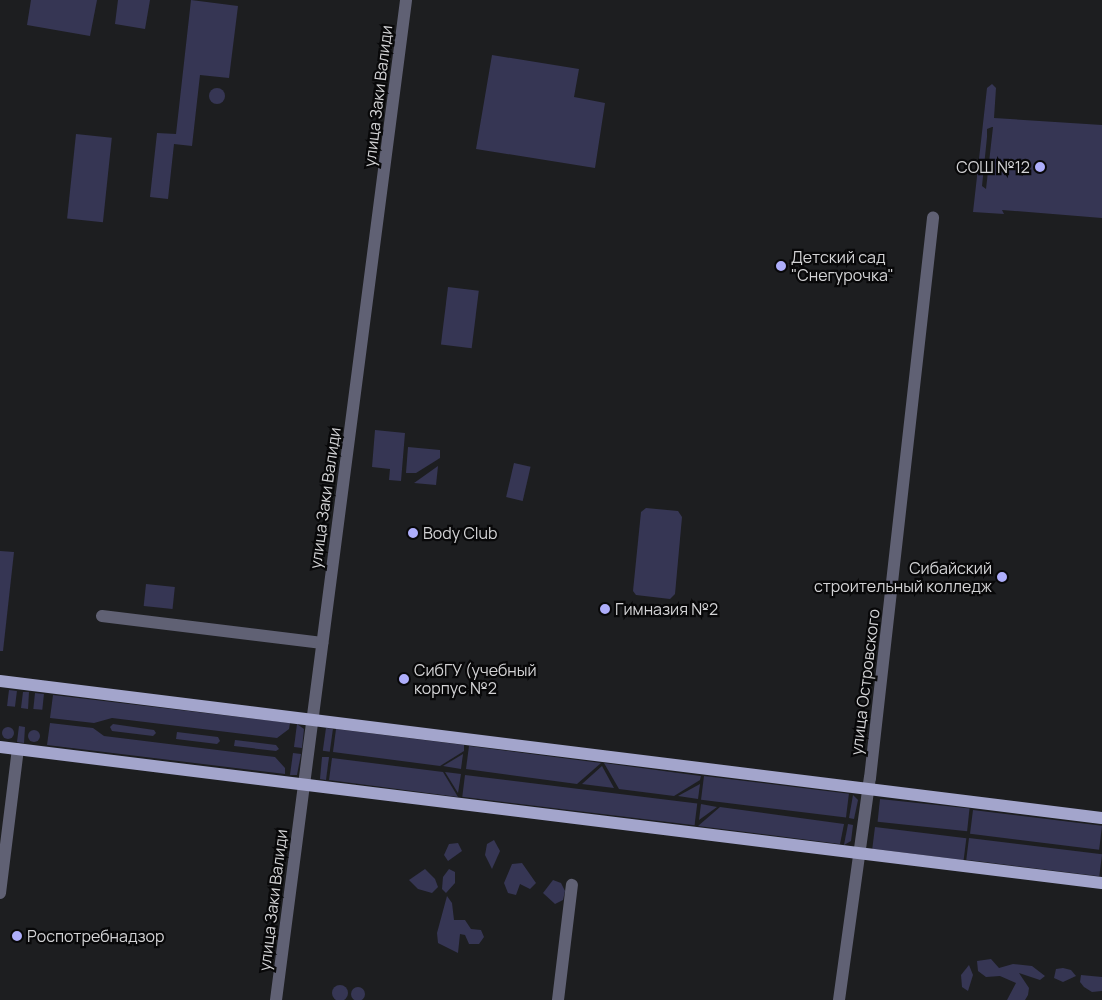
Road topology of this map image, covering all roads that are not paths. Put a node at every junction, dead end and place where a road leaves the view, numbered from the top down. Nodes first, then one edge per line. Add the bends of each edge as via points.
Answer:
1 (406, 0) edge
2 (933, 218) dead end
3 (102, 616) dead end
4 (322, 643) junction
5 (0, 681) edge
6 (312, 720) junction
7 (0, 747) edge
8 (18, 749) junction
9 (304, 784) junction
10 (868, 789) junction
11 (1102, 818) edge
12 (858, 853) junction
13 (1102, 883) edge
14 (572, 885) dead end
15 (0, 893) edge
16 (276, 1000) edge
17 (558, 1000) edge
18 (839, 1000) edge

1 - 4 street, улица Заки Валиди
2 - 10 street, улица Островского
3 - 4 street
4 - 6 street, улица Заки Валиди
5 - 6 main road
6 - 9 street, улица Заки Валиди
6 - 10 main road
7 - 8 main road
8 - 9 main road
8 - 15 street
9 - 12 main road
9 - 16 street, улица Заки Валиди
10 - 11 main road
10 - 12 street, улица Островского
12 - 13 main road
12 - 18 street, улица Островского
14 - 17 street

